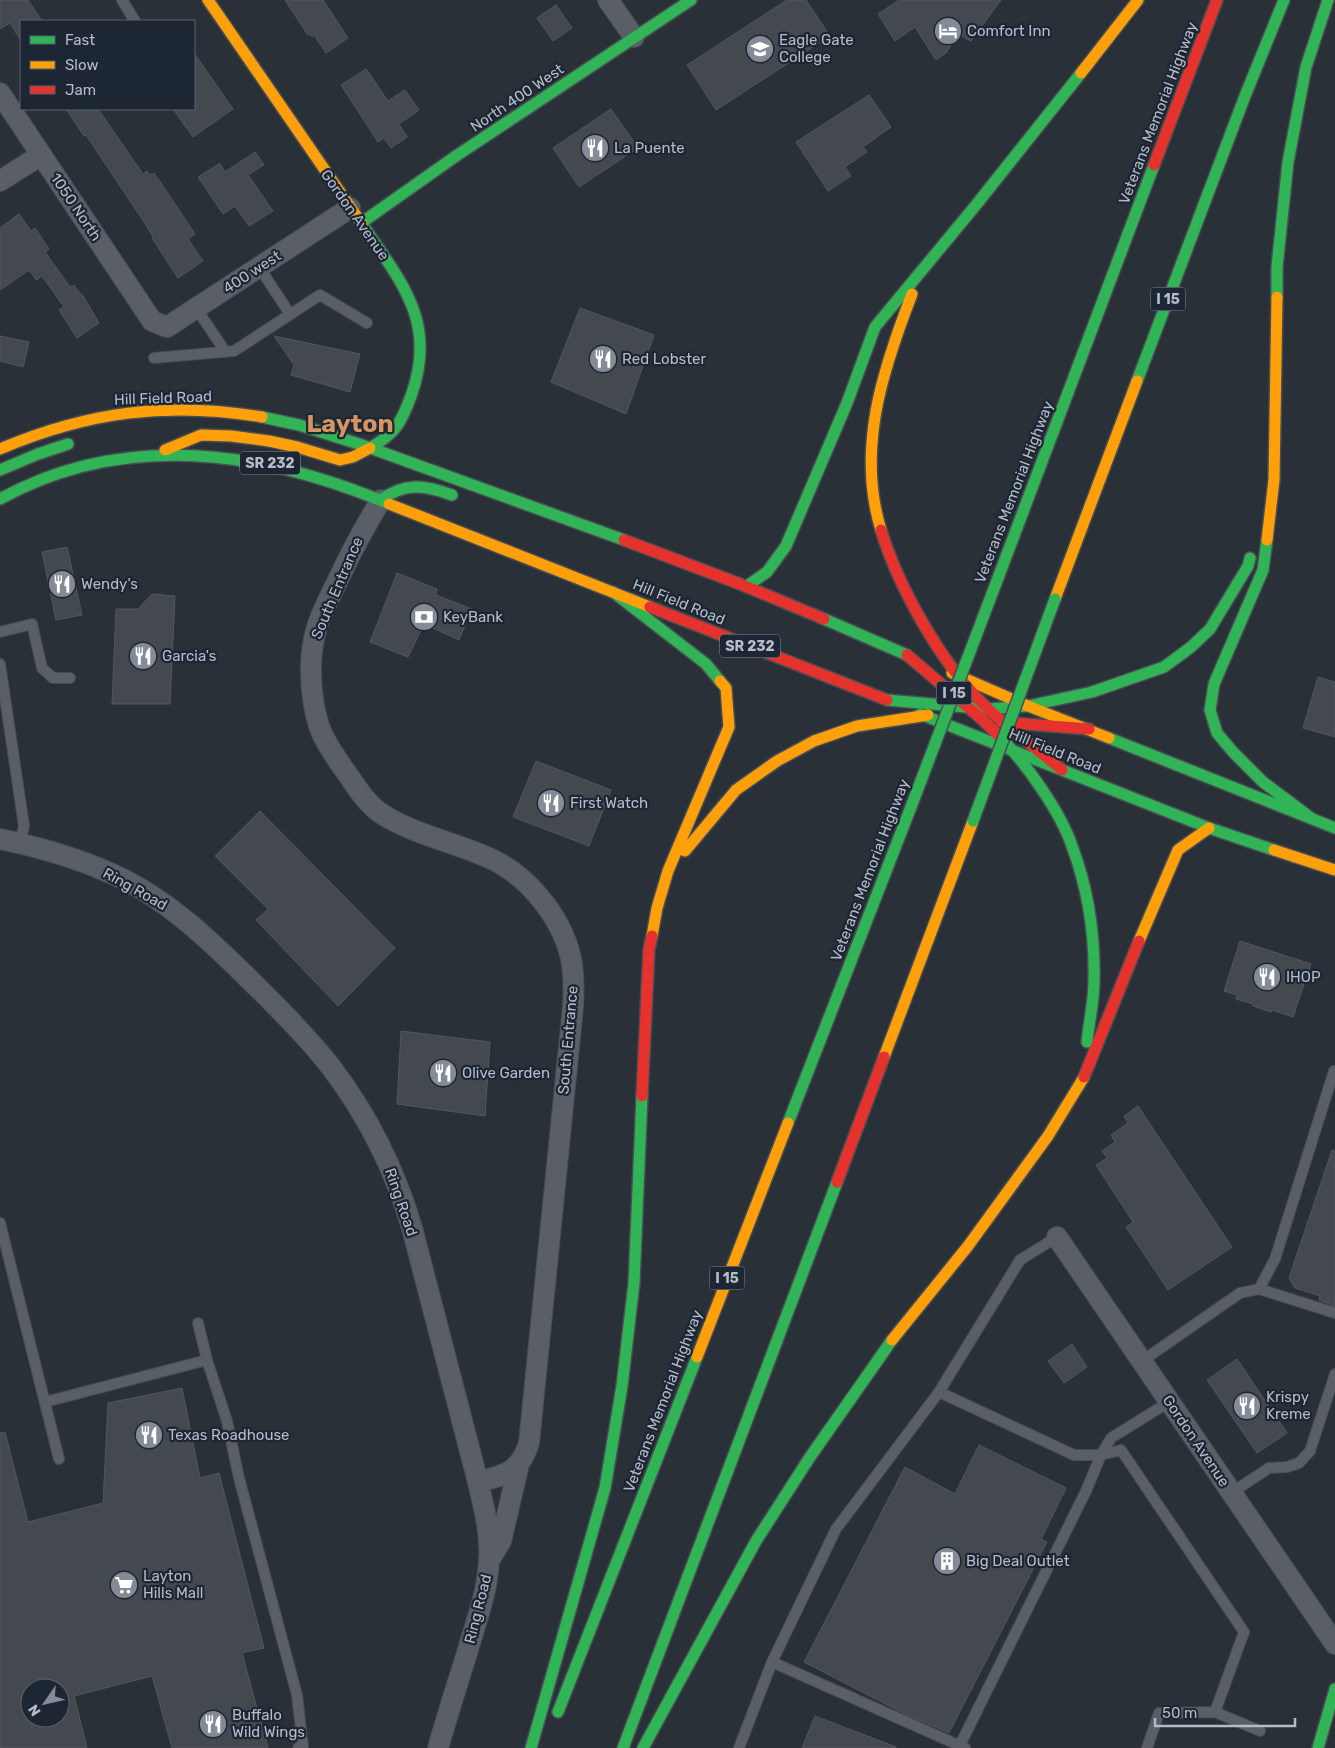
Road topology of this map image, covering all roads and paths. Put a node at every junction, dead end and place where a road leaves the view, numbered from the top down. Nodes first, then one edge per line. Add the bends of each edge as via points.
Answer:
1 (122, 0) edge
2 (208, 0) edge
3 (608, 0) edge
4 (691, 0) edge
5 (1138, 0) edge
6 (1217, 0) edge
7 (1284, 0) edge
8 (1328, 0) edge
9 (134, 20) edge
10 (634, 38) junction
11 (0, 94) edge
12 (41, 155) junction
13 (0, 181) edge
14 (356, 215) junction
15 (259, 267) junction
16 (920, 274) junction
17 (196, 308) junction
18 (290, 314) junction
19 (152, 321) joint
20 (367, 323) dead end
21 (225, 351) junction
22 (154, 358) dead end
23 (164, 410) junction
24 (119, 427) dead end
25 (76, 442) dead end
26 (373, 446) junction
27 (0, 449) edge
28 (154, 455) junction
29 (0, 470) edge
30 (1274, 480) junction
31 (0, 499) edge
32 (381, 500) junction
33 (465, 500) dead end
34 (546, 524) dead end
35 (611, 534) junction
36 (747, 586) junction
37 (612, 592) junction
38 (0, 632) edge
39 (907, 655) junction
40 (0, 664) edge
41 (959, 675) junction
42 (70, 678) dead end
43 (1, 680) edge
44 (887, 700) junction
45 (967, 706) junction
46 (1028, 706) junction
47 (923, 714) junction
48 (986, 715) junction
49 (1005, 723) junction
50 (1089, 729) junction
51 (1013, 751) junction
52 (1062, 770) junction
53 (1311, 818) junction
54 (1209, 828) junction
55 (1335, 828) edge
56 (0, 839) edge
57 (20, 843) junction
58 (1335, 870) edge
59 (668, 871) junction
60 (1335, 1072) edge
61 (1082, 1080) junction
62 (0, 1223) edge
63 (1057, 1237) joint
64 (1259, 1289) junction
65 (1335, 1313) edge
66 (198, 1323) dead end
67 (207, 1360) junction
68 (1142, 1361) junction
69 (1335, 1374) edge
70 (939, 1392) junction
71 (45, 1402) junction
72 (1169, 1402) junction
73 (1101, 1455) junction
74 (60, 1459) dead end
75 (519, 1464) junction
76 (478, 1482) junction
77 (1231, 1494) junction
78 (489, 1560) junction
79 (1335, 1644) edge
80 (772, 1662) junction
81 (1335, 1689) edge
82 (1215, 1712) junction
83 (554, 1720) dead end
84 (1260, 1731) dead end
85 (962, 1746) edge
86 (298, 1748) edge
87 (438, 1748) edge
88 (531, 1748) edge
89 (623, 1748) edge
90 (643, 1748) edge
91 (739, 1748) edge
92 (1147, 1748) edge
93 (1318, 1748) edge

1 - 9 lane
2 - 14 main road, Gordon Avenue
3 - 10 street
4 - 10 main road, North 400 West
5 - 16 main road
6 - 83 main road, Veterans Memorial Highway / I 15, bridge via 911,807
7 - 89 main road, I 15, bridge via 1054,599
8 - 30 main road via 1306,67 1288,162 1277,267
10 - 14 main road, North 400 West via 456,156
11 - 12 street, 1050 North
12 - 13 street
12 - 19 street, 1050 North
14 - 15 street, 400 west
14 - 26 main road, Gordon Avenue via 406,290 416,316 420,340 417,375 406,409 398,426
15 - 17 street, 400 west
15 - 18 lane
16 - 36 main road via 875,327 847,403 786,546 767,572
16 - 41 main road via 891,348 875,408 871,442 872,485 880,528 895,570 927,629
17 - 19 street, 400 west via 167,327
17 - 21 lane
18 - 20 lane via 320,295
18 - 21 lane via 234,350
21 - 22 lane
23 - 24 main road
23 - 26 main road, Hill Field Road via 201,409 258,416
23 - 27 main road, Hill Field Road via 89,419 24,438
25 - 29 main road
26 - 28 main road, Gordon Avenue via 340,460 269,441 201,435
26 - 35 main road, Hill Field Road
28 - 31 main road, Hill Field Road / SR 232 via 101,462 68,471
28 - 32 main road, Hill Field Road / SR 232 via 186,454 254,460 310,474
30 - 46 main road via 1248,566 1210,629 1191,647 1164,667 1092,692
30 - 53 main road via 1263,570 1214,684 1210,710 1217,733 1233,752 1263,782
32 - 33 main road via 400,489 419,486
32 - 37 main road, Hill Field Road / SR 232
32 - 75 street, South Entrance via 355,544 314,638 311,674 320,728 334,755 364,798 379,812 418,831 494,860 523,880 557,924 567,946 573,972 573,1007 530,1431 526,1451
34 - 35 main road
35 - 36 main road, Hill Field Road
36 - 39 main road, Hill Field Road
37 - 44 main road, Hill Field Road / SR 232
37 - 59 main road via 706,664 726,688 729,727
38 - 42 lane via 32,624 42,668 53,678
39 - 41 main road, Hill Field Road
39 - 45 main road
40 - 43 lane
41 - 46 main road, Hill Field Road
41 - 48 main road
43 - 57 lane via 24,826
44 - 45 main road
44 - 47 main road, Hill Field Road / SR 232
45 - 48 main road
46 - 48 main road
46 - 50 main road, Hill Field Road
47 - 48 main road
47 - 51 main road, Hill Field Road / SR 232
47 - 59 main road via 857,726 814,741 776,760 736,790
48 - 49 main road
48 - 51 main road
49 - 50 main road
49 - 52 main road
50 - 53 main road, Hill Field Road
51 - 52 main road, Hill Field Road / SR 232
51 - 61 main road via 1049,800 1072,845 1085,891 1093,936 1094,983
52 - 54 main road, Hill Field Road / SR 232
53 - 55 main road, Hill Field Road
54 - 58 main road, Hill Field Road / SR 232
54 - 61 main road via 1178,850
56 - 57 street, Ring Road
57 - 76 street, Ring Road via 71,857 104,871 151,895 179,914 270,1000 339,1079 381,1148 407,1212
59 - 88 main road via 649,949 634,1282 622,1386 605,1488
60 - 64 lane via 1275,1259
61 - 90 main road via 1048,1136 968,1246 900,1329 810,1457 756,1541
62 - 71 lane
63 - 68 street, Gordon Avenue
63 - 70 lane via 1020,1260
64 - 65 lane
64 - 68 lane via 1240,1293
66 - 67 lane
67 - 71 lane
67 - 86 lane via 227,1421 297,1695 303,1746
68 - 72 street, Gordon Avenue
69 - 77 lane via 1310,1450 1299,1462 1287,1467 1269,1468
70 - 73 lane via 1074,1455
70 - 80 lane via 836,1529
71 - 74 lane
72 - 73 lane via 1111,1438
72 - 77 street, Gordon Avenue
73 - 82 lane via 1121,1450 1244,1632
73 - 85 lane
75 - 76 street via 505,1474
75 - 78 street, South Entrance via 501,1541
76 - 78 street, Ring Road via 486,1514
77 - 79 street, Gordon Avenue
78 - 87 street, Ring Road via 478,1622
80 - 85 lane
80 - 91 lane
81 - 93 main road
82 - 84 lane
82 - 92 lane via 1159,1713

